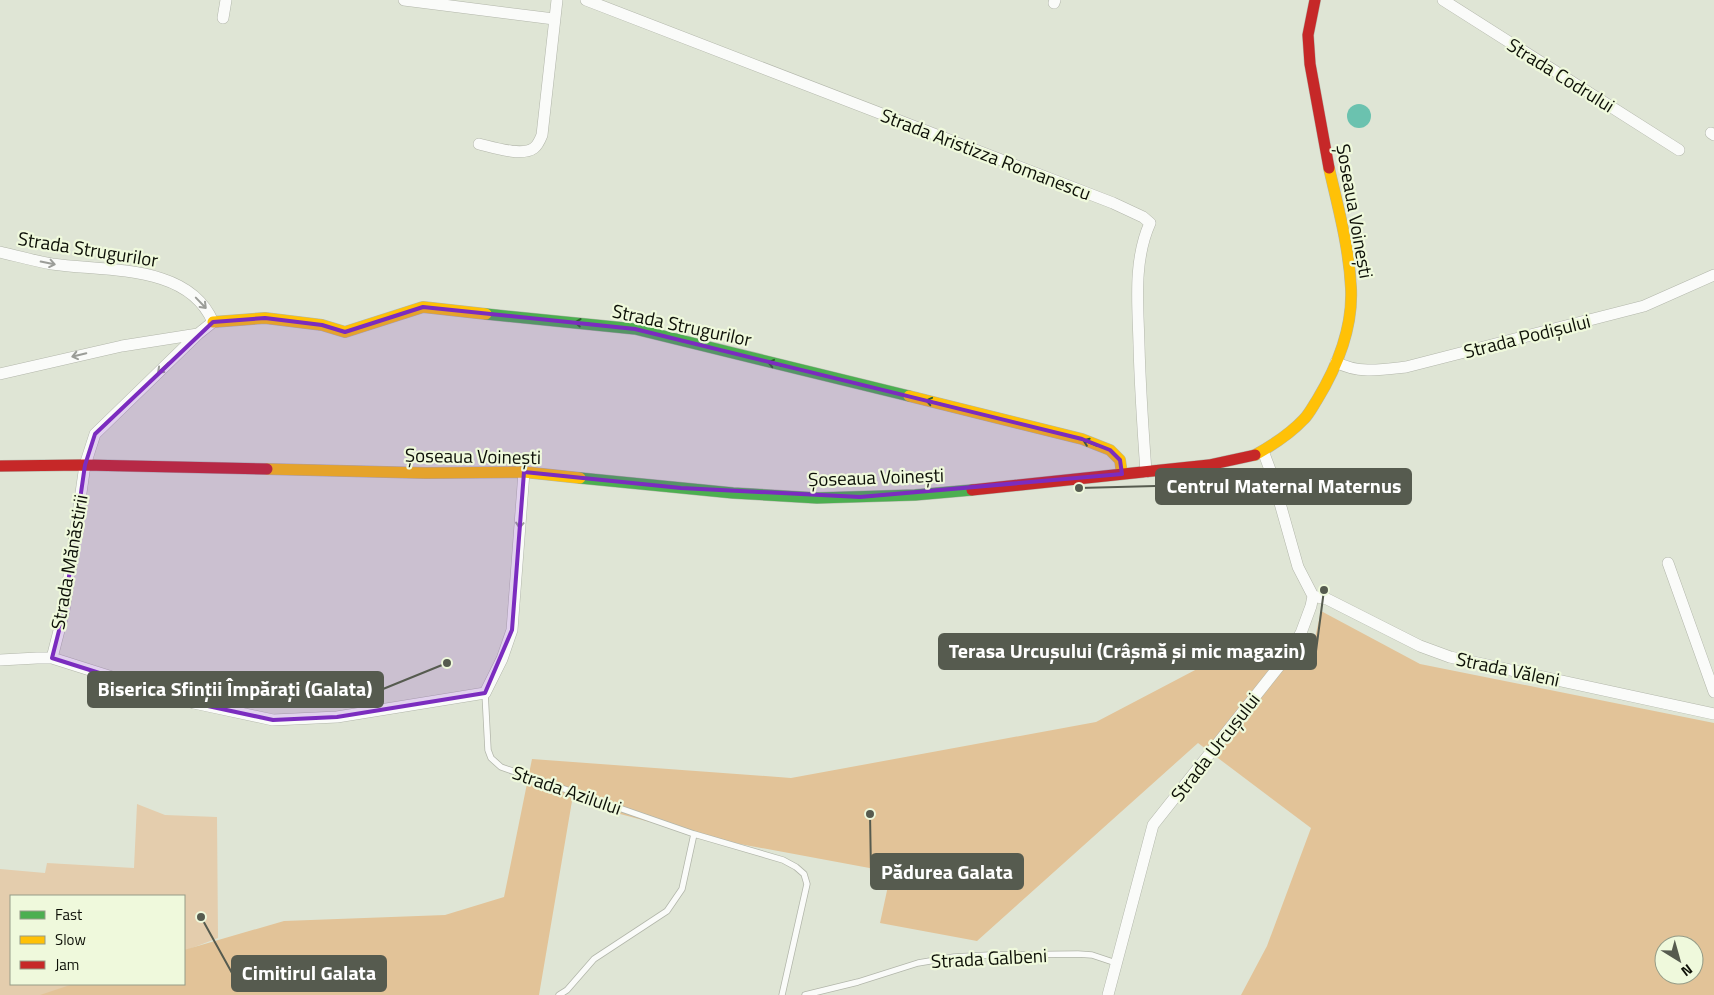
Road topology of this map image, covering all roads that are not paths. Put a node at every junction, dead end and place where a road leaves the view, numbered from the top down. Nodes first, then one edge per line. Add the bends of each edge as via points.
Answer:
1 (226, 0) edge
2 (404, 0) edge
3 (556, 0) edge
4 (586, 0) edge
5 (1315, 0) edge
6 (1443, 0) edge
7 (223, 18) dead end
8 (554, 19) junction
9 (479, 144) dead end
10 (1679, 150) dead end
11 (0, 252) edge
12 (1714, 275) edge
13 (213, 322) junction
14 (198, 334) junction
15 (1336, 362) junction
16 (0, 374) edge
17 (1263, 451) junction
18 (85, 465) junction
19 (0, 466) edge
20 (524, 472) junction
21 (1146, 472) junction
22 (1122, 474) junction
23 (1668, 563) dead end
24 (1313, 596) junction
25 (52, 658) junction
26 (0, 660) edge
27 (1714, 692) edge
28 (484, 693) junction
29 (1714, 714) edge
30 (694, 834) junction
31 (1116, 963) junction
32 (559, 995) edge
33 (782, 995) edge
34 (805, 995) edge
35 (1108, 995) edge

1 - 7 street
2 - 8 street
3 - 8 street
4 - 21 street, Strada Aristizza Romanescu via 1104,199 1143,217 1150,223 1137,277
5 - 15 main road, Șoseaua Voinești via 1308,35 1310,64 1346,241 1351,289 1350,315
6 - 10 street, Strada Codrului
8 - 9 street via 539,142 535,148 520,152
11 -> 13 street, Strada Strugurilor via 52,264 133,272 172,281 188,290 209,311
12 - 15 street, Strada Podișului via 1644,306 1406,367 1376,371 1347,368
13 - 14 street
22 -> 13 main road, Strada Strugurilor via 1120,460 1110,450 1082,439 635,329 423,307 345,332 322,325 265,318
14 -> 16 street via 122,346
14 -> 18 street, Strada Mănăstirii via 95,434
15 - 17 main road, Șoseaua Voinești via 1328,382 1304,418
17 - 21 main road, Șoseaua Voinești via 1239,460
17 - 24 street via 1298,567
18 - 19 main road, Șoseaua Voinești
18 - 20 main road, Șoseaua Voinești
18 - 25 street, Strada Mănăstirii via 64,611
20 - 22 main road, Șoseaua Voinești via 817,498 915,495
20 -> 28 street via 512,630 502,659
21 - 22 main road, Șoseaua Voinești
23 - 27 street
24 - 29 street, Strada Văleni via 1327,599 1420,646 1450,657
24 - 31 street, Strada Urcușului via 1301,634 1280,665 1153,825
25 - 26 street
25 - 28 street via 194,703 273,720 337,716
28 - 30 lane, Strada Azilului via 488,750 501,768
30 - 32 lane via 682,890 667,911 594,959
30 - 33 lane, Strada Azilului via 782,860 804,874 807,884
31 - 34 lane, Strada Galbeni via 1078,954 954,957 918,963
31 - 35 street, Strada Urcușului

